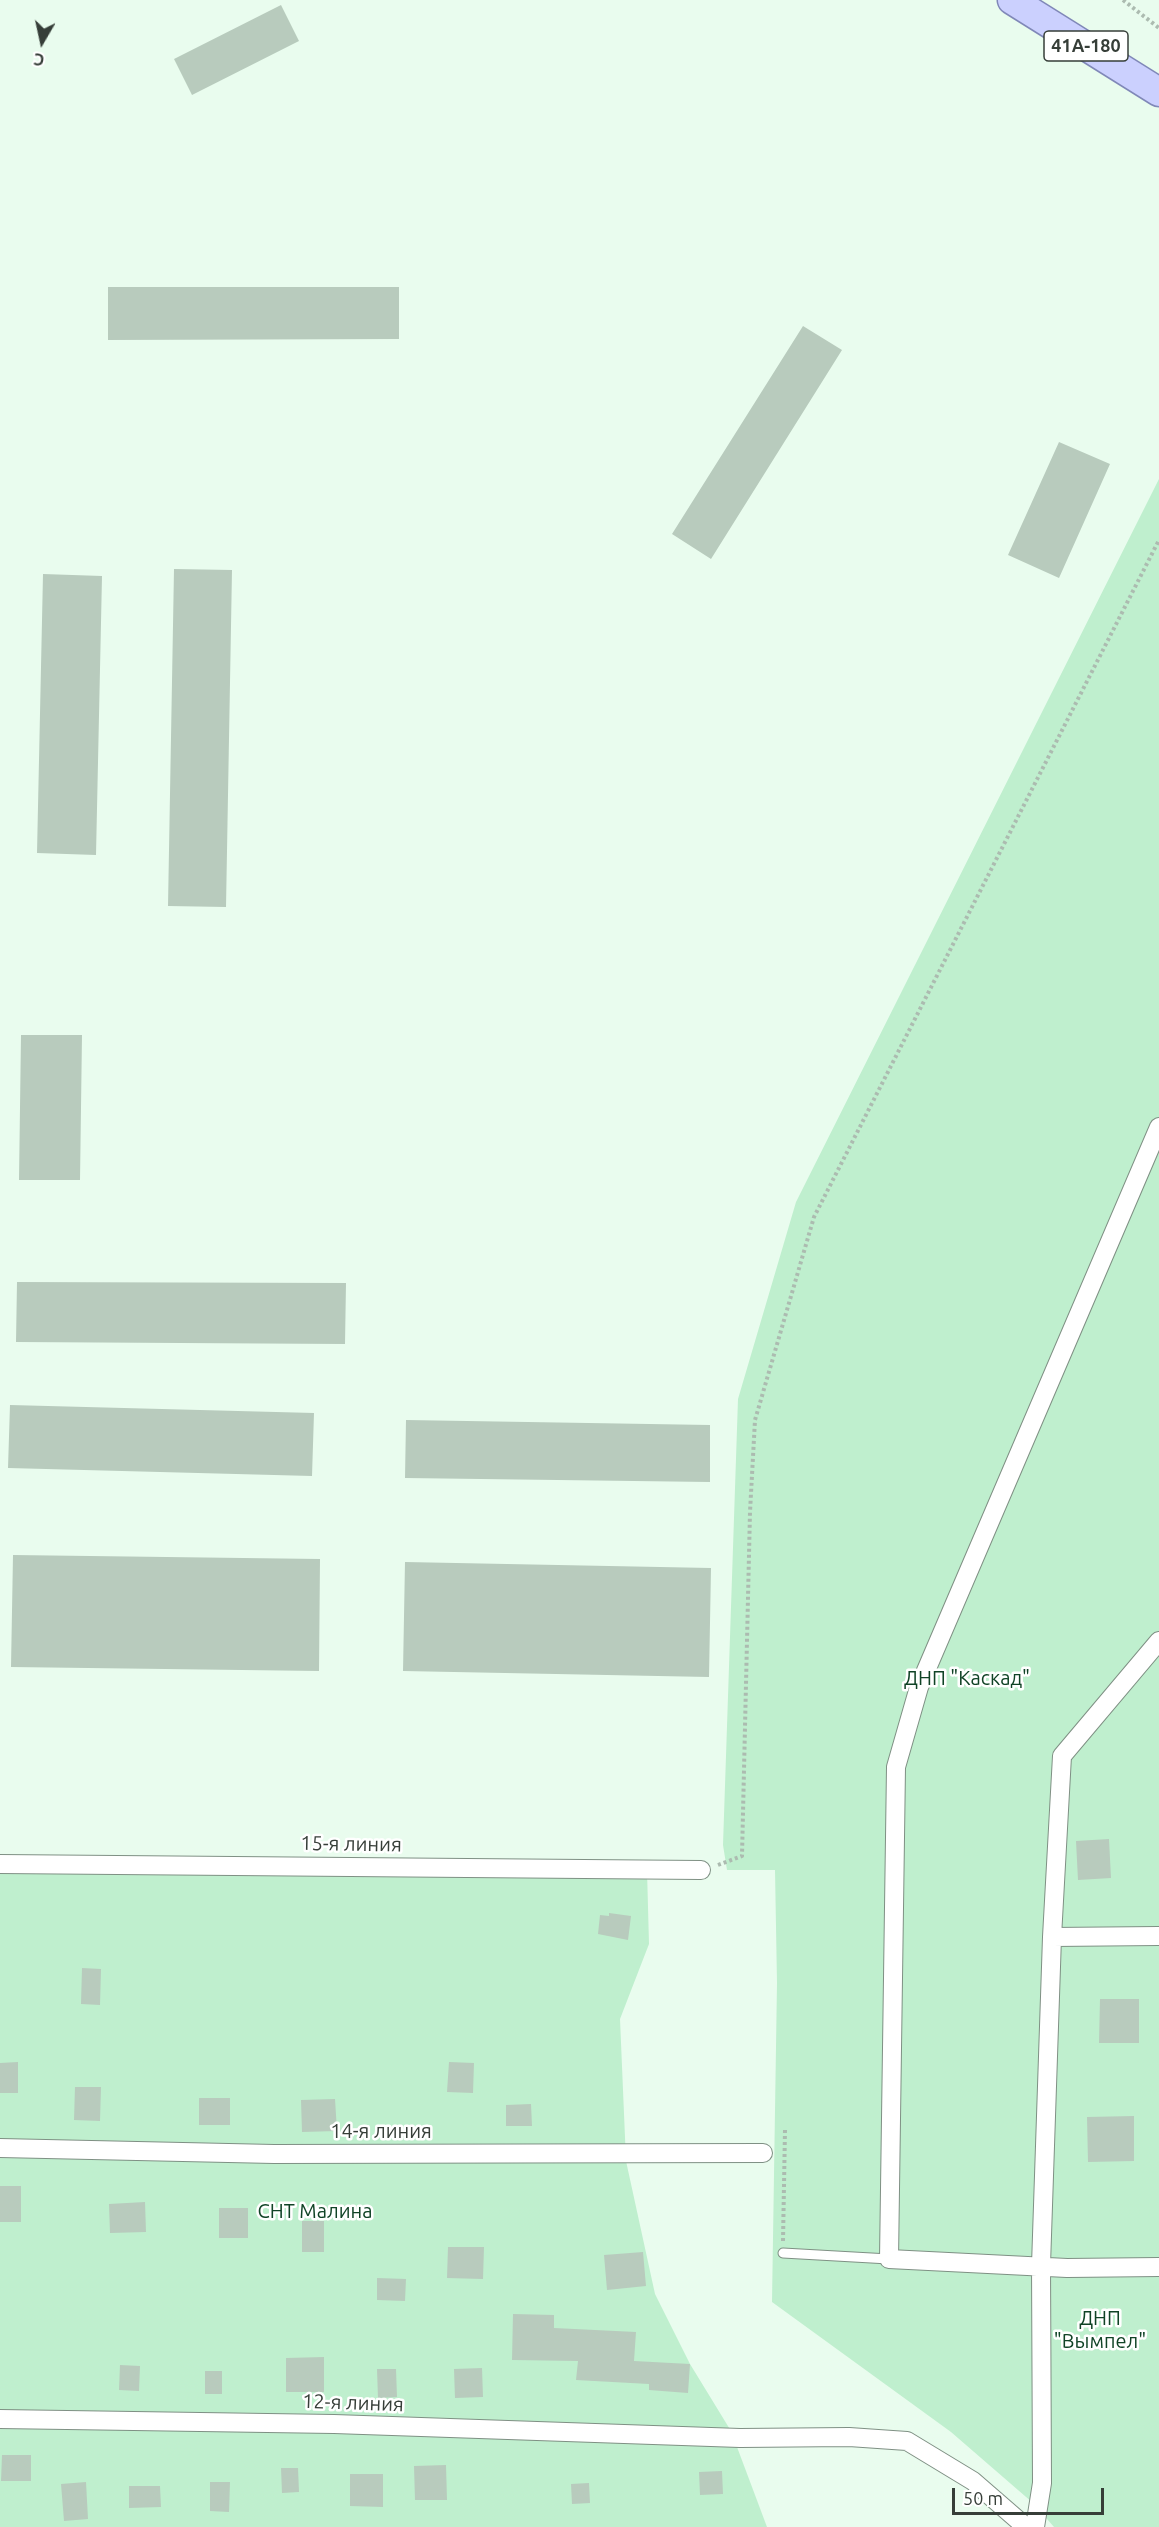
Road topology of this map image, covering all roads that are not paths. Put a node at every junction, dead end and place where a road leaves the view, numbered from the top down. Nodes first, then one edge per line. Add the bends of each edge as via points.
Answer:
1 (1012, 0) edge
2 (1159, 92) edge
3 (1159, 1128) edge
4 (1159, 1641) edge
5 (0, 1864) edge
6 (701, 1870) road end
7 (1159, 1936) edge
8 (1052, 1937) junction
9 (0, 2148) edge
10 (763, 2153) dead end
11 (783, 2253) road end
12 (889, 2259) junction
13 (1041, 2265) junction
14 (1159, 2267) edge
15 (0, 2419) edge
16 (1026, 2527) edge
17 (1035, 2527) edge

1 - 2 main road, 41А-180
3 - 12 street via 919,1687 896,1767
4 - 8 street via 1062,1756
5 - 6 street, 15-я линия
7 - 8 street
8 - 13 street
9 - 10 street, 14-я линия via 274,2154
11 - 12 lane
12 - 13 street
13 - 14 street
13 - 17 street via 1043,2458
15 - 16 street, 12-я линия via 907,2440 973,2481

